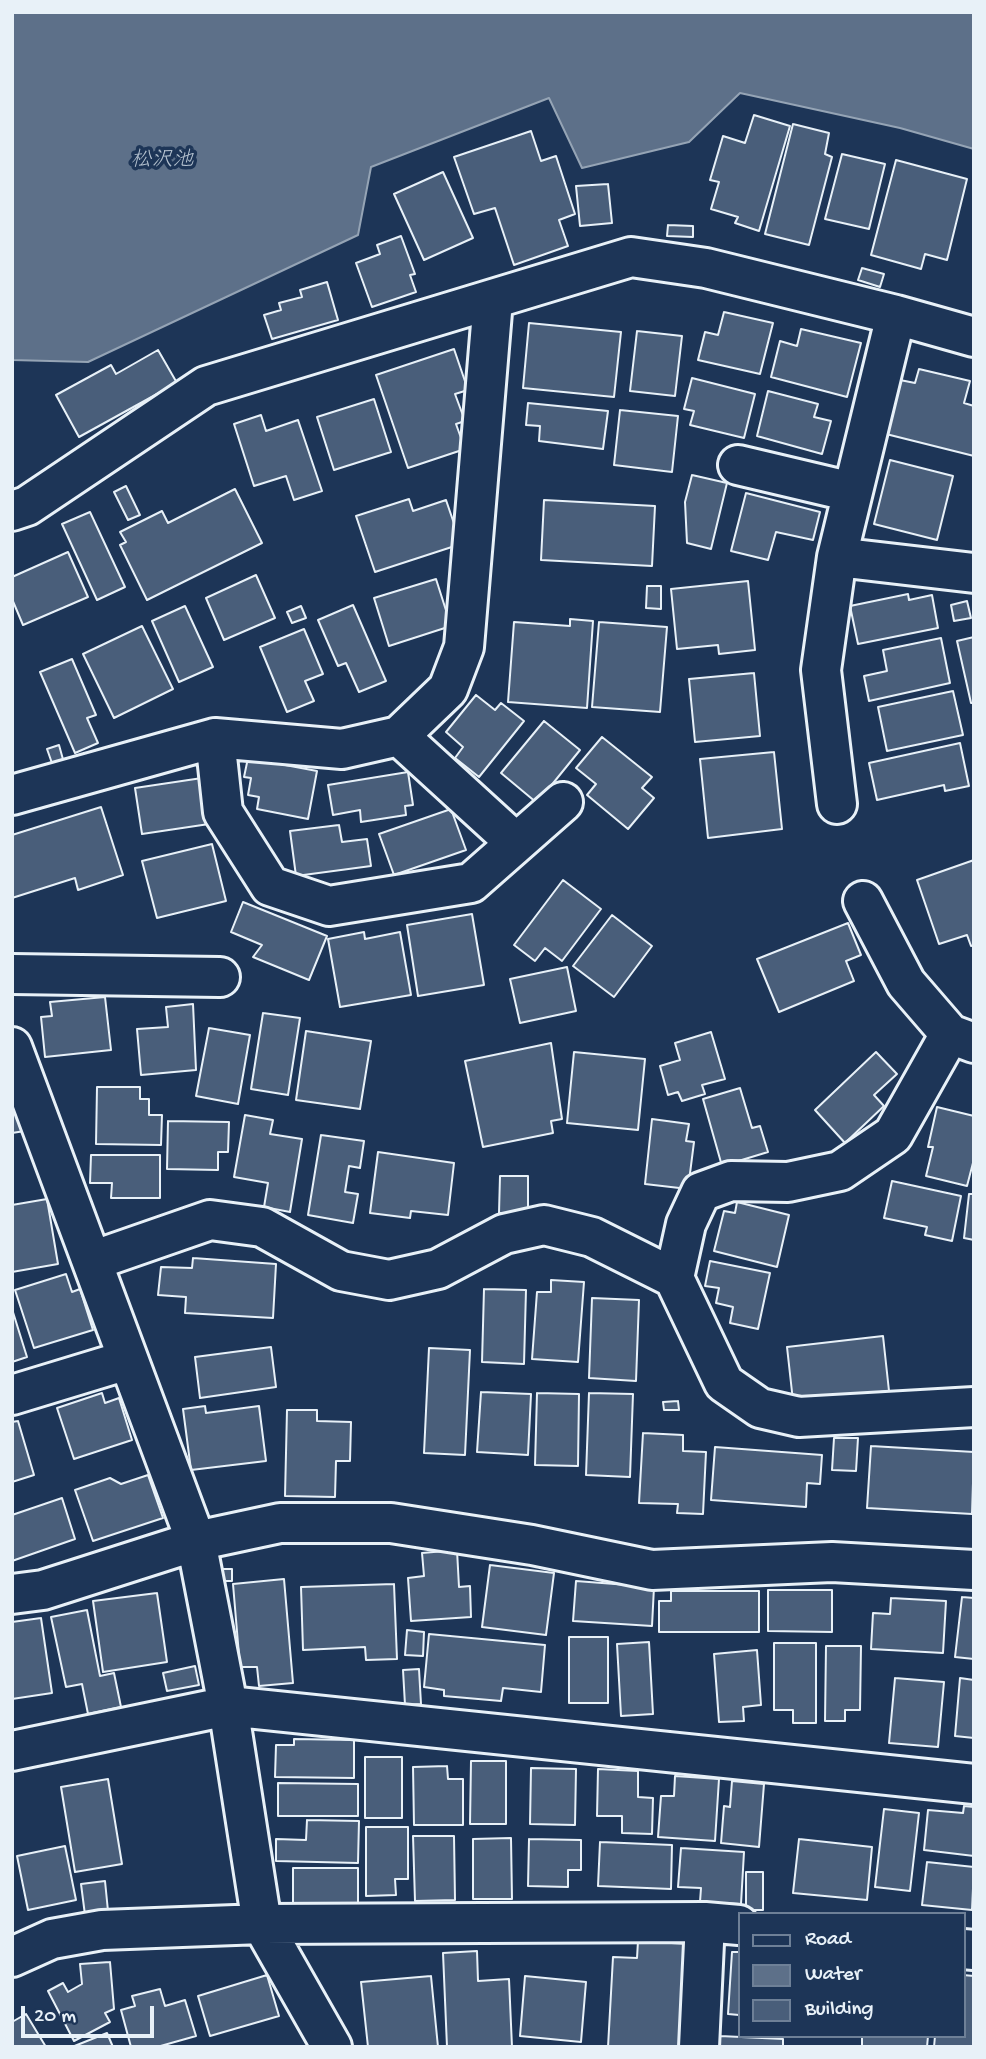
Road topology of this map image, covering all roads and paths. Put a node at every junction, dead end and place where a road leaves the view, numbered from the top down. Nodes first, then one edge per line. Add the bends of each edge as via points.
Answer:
1 (493, 300) junction
2 (896, 314) junction
3 (974, 337) edge
4 (738, 465) dead end
5 (852, 492) junction
6 (12, 512) edge
7 (837, 557) junction
8 (974, 573) edge
9 (399, 736) junction
10 (215, 738) junction
11 (12, 795) edge
12 (563, 802) dead end
13 (837, 804) dead end
14 (515, 842) junction
15 (863, 901) dead end
16 (12, 974) edge
17 (220, 977) dead end
18 (962, 1038) edge
19 (12, 1047) edge
20 (92, 1261) junction
21 (674, 1278) junction
22 (127, 1360) junction
23 (12, 1395) edge
24 (974, 1407) edge
25 (196, 1541) junction
26 (974, 1570) edge
27 (12, 1594) edge
28 (228, 1706) junction
29 (12, 1751) edge
30 (974, 1784) edge
31 (722, 1923) edge
32 (262, 1924) junction
33 (12, 1957) edge
34 (332, 2047) edge
35 (699, 2047) edge

1 - 2 street via 631,257 706,268
1 - 6 street via 206,386
1 - 9 street via 464,647 447,689
2 - 3 street
2 - 5 street
4 - 5 street
5 - 7 street
7 - 8 street
7 - 13 street via 821,670
9 - 10 street via 342,749
9 - 14 street
10 - 11 street
10 - 14 street via 223,812 270,887 329,906 471,883
12 - 14 street
15 - 18 street via 906,983
16 - 17 street
18 - 21 street via 893,1135 840,1171 788,1182 731,1181 701,1192 686,1224
19 - 20 street
20 - 21 street via 210,1220 262,1227 341,1271 389,1280 438,1269 504,1234 544,1225 592,1237
20 - 22 street
21 - 24 street via 724,1383 760,1408 799,1417
22 - 23 street
22 - 25 street
25 - 26 street via 280,1523 391,1523 652,1570 832,1562
25 - 27 street via 43,1590
25 - 28 street
28 - 29 street
28 - 30 street
28 - 32 street
31 - 32 street
31 - 35 street
32 - 33 street via 102,1930 52,1938
32 - 34 street

